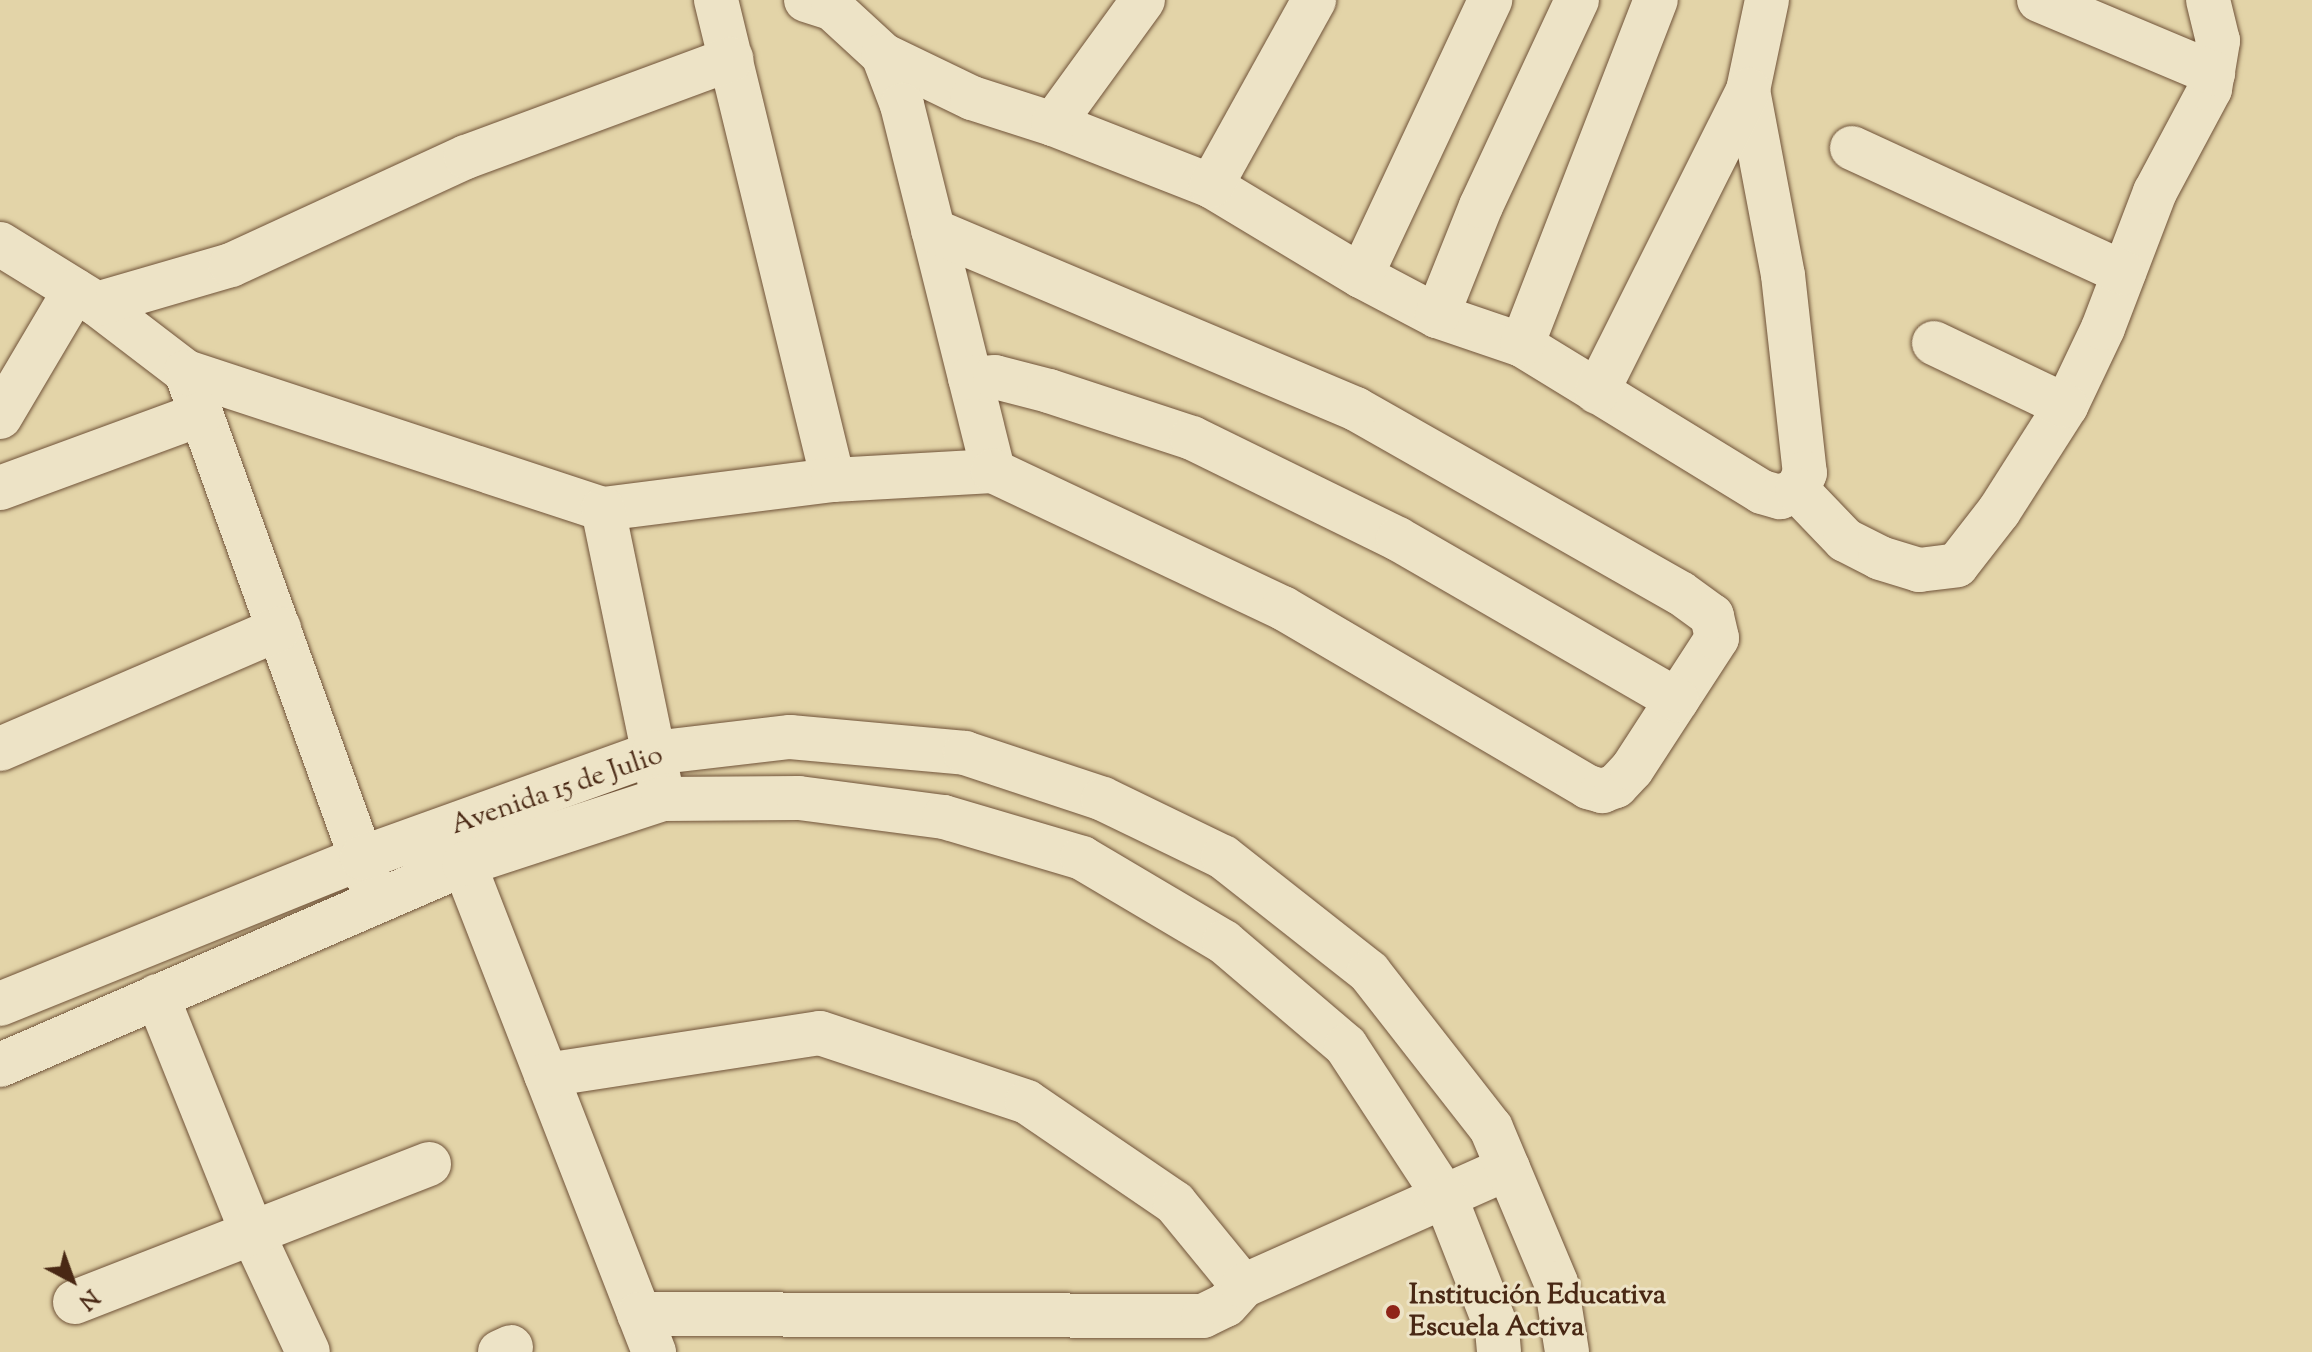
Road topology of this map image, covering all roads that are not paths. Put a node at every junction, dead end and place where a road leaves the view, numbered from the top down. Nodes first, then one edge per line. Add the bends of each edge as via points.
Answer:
1 (716, 0) edge
2 (1143, 0) edge
3 (1314, 0) edge
4 (1490, 0) edge
5 (1577, 0) edge
6 (1656, 0) edge
7 (1767, 0) edge
8 (2039, 0) edge
9 (2208, 0) edge
10 (825, 3) edge
11 (883, 55) junction
12 (731, 59) junction
13 (2213, 73) junction
14 (1748, 90) junction
15 (1053, 124) junction
16 (1852, 148) dead end
17 (1211, 186) junction
18 (933, 230) junction
19 (0, 244) edge
20 (2124, 273) junction
21 (1361, 276) junction
22 (86, 297) junction
23 (1437, 316) junction
24 (1934, 343) dead end
25 (1522, 345) junction
26 (186, 372) junction
27 (970, 378) junction
28 (1597, 392) junction
29 (2066, 406) junction
30 (201, 414) junction
31 (0, 417) edge
32 (993, 471) junction
33 (833, 480) junction
34 (0, 488) edge
35 (1797, 490) junction
36 (603, 509) junction
37 (279, 629) junction
38 (1677, 700) junction
39 (0, 749) edge
40 (653, 753) junction
41 (663, 799) junction
42 (362, 858) junction
43 (464, 864) junction
44 (377, 902) junction
45 (157, 996) junction
46 (0, 1004) edge
47 (0, 1065) edge
48 (546, 1075) junction
49 (429, 1164) dead end
50 (1508, 1168) junction
51 (1446, 1199) junction
52 (252, 1232) junction
53 (1243, 1286) junction
54 (75, 1302) dead end
55 (647, 1333) edge
56 (308, 1352) edge
57 (1499, 1352) edge
58 (1567, 1352) edge

1 - 12 street
2 - 15 street
3 - 17 street
4 - 21 street
5 - 23 street via 1481,206
6 - 25 street
7 - 14 street
8 - 13 street
9 - 13 street via 2218,41
10 - 11 street
11 - 15 street via 972,98
11 - 18 street via 902,105
12 - 22 street via 466,157 231,265
12 - 33 street
13 - 20 street via 2210,89 2155,192
14 - 28 street
14 - 35 street via 1783,275 1805,473
15 - 17 street
16 - 20 street
17 - 21 street
18 - 27 street
18 - 38 street via 1356,409 1680,593 1712,616 1717,638
19 - 22 street
20 - 29 street
21 - 23 street
22 - 26 street
22 - 31 street
23 - 25 street
24 - 29 street
25 - 28 street
26 - 30 street
26 - 36 street
27 - 32 street
27 - 38 street via 995,377 1049,391 1192,438 1398,539
28 - 35 street via 1762,492 1780,497
29 - 35 street via 1999,511 1957,565 1919,570 1880,558 1845,540
30 - 34 street
30 - 37 street
32 - 33 street
32 - 38 street via 1283,608 1588,787 1602,791 1616,786
33 - 36 street
36 - 40 street
37 - 39 street
37 - 42 street
40 - 41 street
40 - 42 street, Avenida 15 de Julio
40 - 50 street, Avenida 15 de Julio via 790,737 965,753 1103,799 1223,857 1369,972 1491,1128
41 - 43 street, Avenida 15 de Julio
41 - 51 street, Avenida 15 de Julio via 799,798 944,817 1082,858 1224,942 1346,1046
42 - 44 street
42 - 46 street, Avenida 15 de Julio
43 - 44 street, Avenida 15 de Julio
43 - 48 street
44 - 45 street, Avenida 15 de Julio
45 - 47 street, Avenida 15 de Julio
45 - 52 street
48 - 53 street via 820,1033 1027,1102 1175,1203
48 - 55 street
49 - 52 street
50 - 51 street
50 - 58 street, Avenida 15 de Julio via 1556,1283
51 - 53 street
51 - 57 street, Avenida 15 de Julio via 1497,1329
52 - 54 street
52 - 56 street
53 - 55 street via 1226,1305 1203,1316

